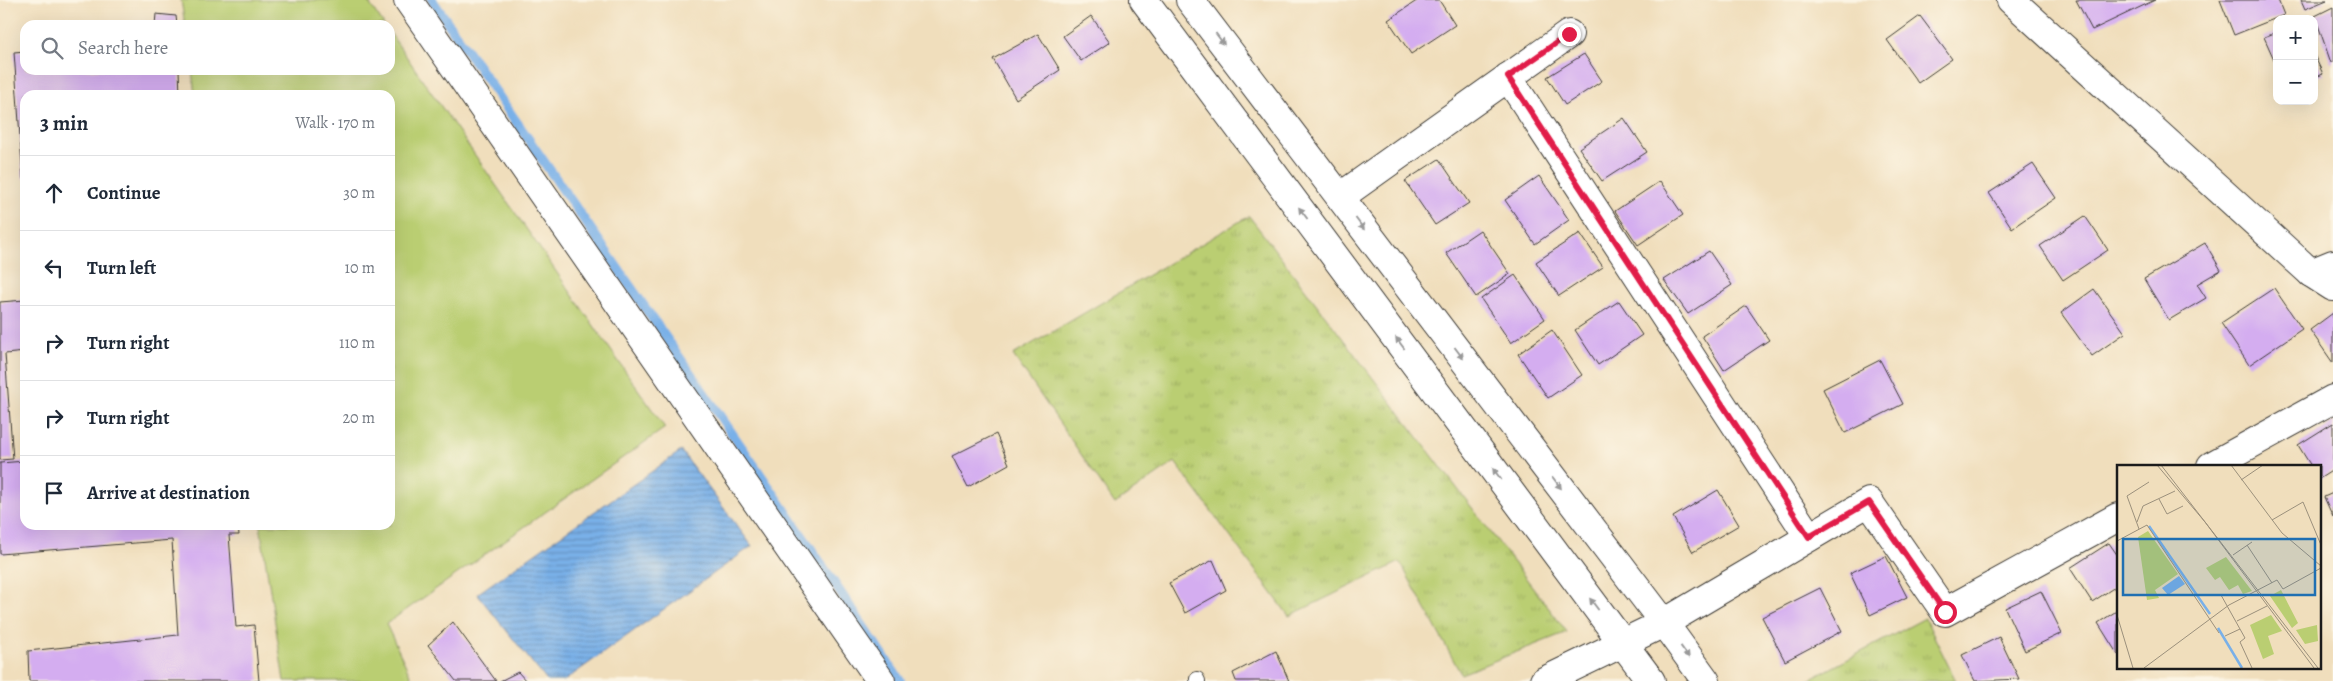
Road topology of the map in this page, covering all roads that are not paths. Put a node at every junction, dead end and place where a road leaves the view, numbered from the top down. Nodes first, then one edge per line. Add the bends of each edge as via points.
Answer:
1 (408, 0) edge
2 (1144, 0) edge
3 (1190, 0) edge
4 (2010, 0) edge
5 (1569, 34) dead end
6 (1508, 77) junction
7 (1340, 197) junction
8 (2326, 275) edge
9 (2333, 399) edge
10 (2213, 465) edge
11 (2117, 518) edge
12 (1809, 537) junction
13 (1664, 623) junction
14 (1623, 643) junction
15 (881, 681) edge
16 (1544, 681) edge
17 (1651, 681) edge
18 (1706, 681) edge

1 - 15 street
14 -> 2 street
3 -> 7 street
4 - 8 street
5 - 6 street
6 - 7 street
6 - 12 street
7 -> 13 street
9 - 10 street
11 - 12 street via 1945,612 1869,502
12 - 13 street
13 - 14 street
13 -> 18 street
14 - 16 street
14 - 17 street

